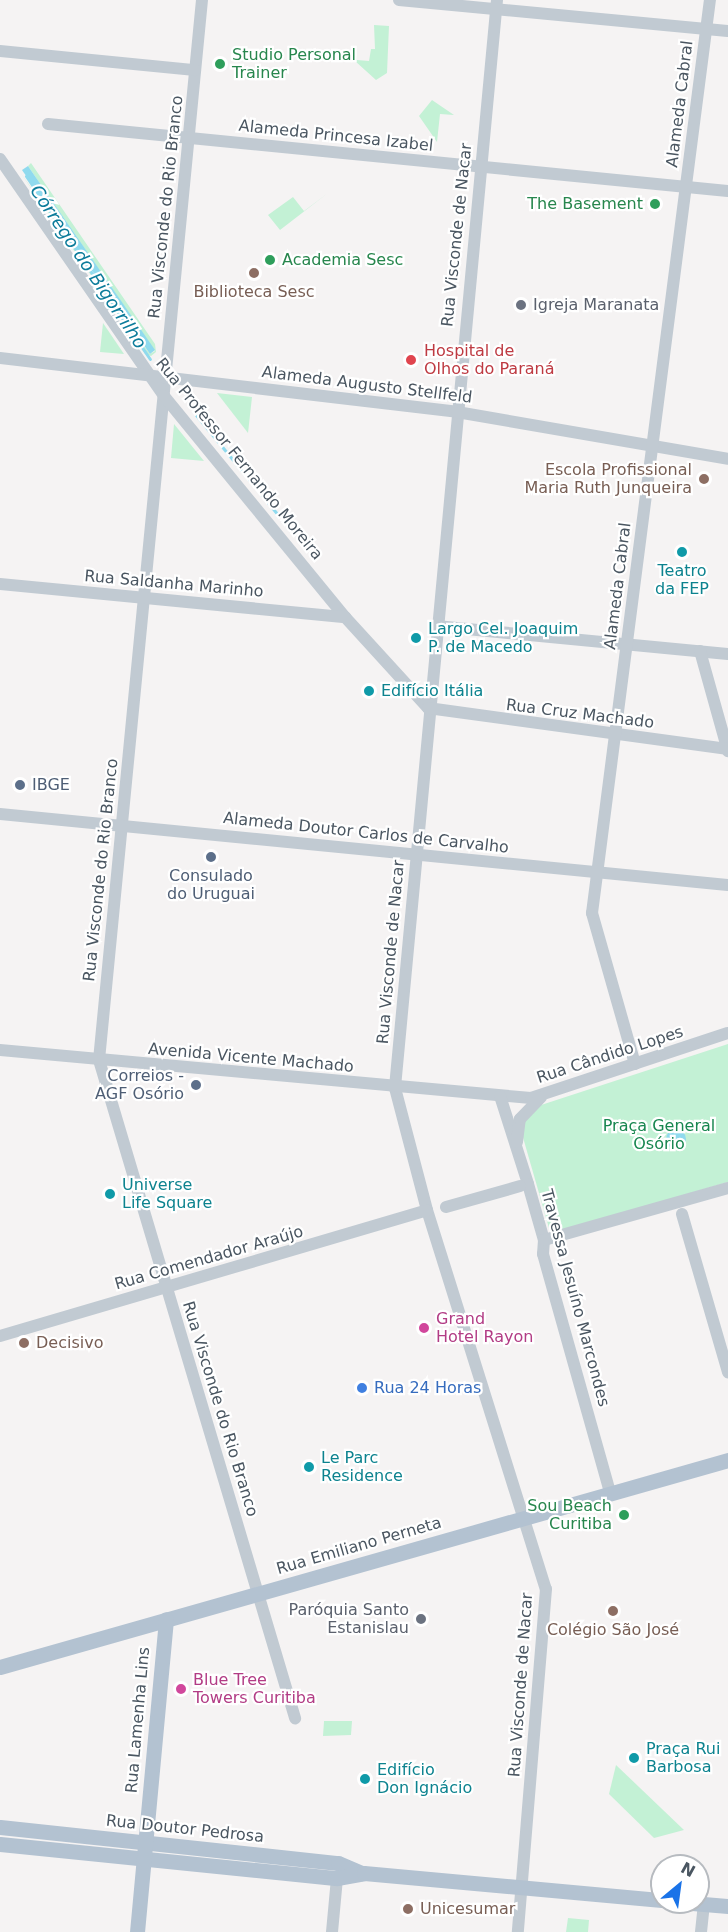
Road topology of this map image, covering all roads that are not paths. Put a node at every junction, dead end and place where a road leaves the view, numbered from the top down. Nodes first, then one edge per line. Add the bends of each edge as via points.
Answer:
1 (202, 0) edge
2 (399, 0) edge
3 (710, 0) edge
4 (496, 5) edge
5 (706, 29) junction
6 (728, 32) edge
7 (0, 51) edge
8 (195, 70) junction
9 (48, 124) dead end
10 (189, 138) junction
11 (0, 159) edge
12 (481, 167) junction
13 (686, 187) junction
14 (728, 191) edge
15 (0, 358) edge
16 (148, 374) junction
17 (166, 376) junction
18 (164, 396) junction
19 (457, 412) junction
20 (652, 446) junction
21 (728, 459) edge
22 (0, 584) edge
23 (144, 598) junction
24 (345, 617) junction
25 (436, 626) junction
26 (627, 644) junction
27 (700, 651) junction
28 (728, 654) edge
29 (428, 708) junction
30 (615, 735) junction
31 (728, 750) edge
32 (0, 814) edge
33 (122, 826) junction
34 (416, 855) junction
35 (597, 872) junction
36 (728, 885) edge
37 (728, 1033) edge
38 (0, 1050) edge
39 (99, 1060) junction
40 (635, 1064) junction
41 (395, 1088) junction
42 (500, 1096) junction
43 (541, 1097) junction
44 (518, 1146) junction
45 (520, 1186) dead end
46 (728, 1188) edge
47 (446, 1208) dead end
48 (427, 1210) junction
49 (682, 1214) dead end
50 (544, 1240) junction
51 (167, 1288) junction
52 (0, 1336) edge
53 (728, 1372) edge
54 (728, 1460) edge
55 (610, 1493) junction
56 (522, 1518) junction
57 (258, 1593) junction
58 (166, 1619) junction
59 (0, 1667) edge
60 (294, 1718) dead end
61 (0, 1827) edge
62 (17, 1829) junction
63 (99, 1838) junction
64 (145, 1843) junction
65 (0, 1844) edge
66 (16, 1845) junction
67 (127, 1857) junction
68 (144, 1858) junction
69 (265, 1863) junction
70 (364, 1873) junction
71 (337, 1878) junction
72 (522, 1887) junction
73 (650, 1899) edge
74 (710, 1904) edge
75 (728, 1906) edge
76 (703, 1914) edge
77 (137, 1932) edge
78 (332, 1932) edge
79 (518, 1932) edge
80 (701, 1932) edge

1 - 8 street, Rua Visconde do Rio Branco
2 - 4 street
3 - 5 street, Alameda Cabral
4 - 5 street
4 - 12 street, Rua Visconde de Nacar
5 - 6 street
5 - 13 street, Alameda Cabral
7 - 8 street
8 - 10 street, Rua Visconde do Rio Branco
9 - 10 street, Alameda Princesa Izabel
10 - 12 street, Alameda Princesa Izabel
10 - 17 street, Rua Visconde do Rio Branco
11 - 16 street, Rua Professor Fernando Moreira
12 - 13 street, Alameda Princesa Izabel
12 - 19 street, Rua Visconde de Nacar
13 - 14 street, Alameda Princesa Izabel
13 - 20 street, Alameda Cabral
15 - 16 street, Alameda Augusto Stellfeld
16 - 17 street, Alameda Augusto Stellfeld
16 - 18 street, Rua Professor Fernando Moreira
17 - 18 street, Rua Visconde do Rio Branco
17 - 19 street, Alameda Augusto Stellfeld
18 - 23 street, Rua Visconde do Rio Branco
18 - 24 street, Rua Professor Fernando Moreira
19 - 20 street, Alameda Augusto Stellfeld
19 - 25 street, Rua Visconde de Nacar
20 - 21 street, Alameda Augusto Stellfeld
20 - 26 street, Alameda Cabral
22 - 23 street, Rua Saldanha Marinho
23 - 24 street, Rua Saldanha Marinho
23 - 33 street, Rua Visconde do Rio Branco
24 - 29 street, Rua Professor Fernando Moreira
25 - 26 street
25 - 29 street, Rua Visconde de Nacar
26 - 27 street
26 - 30 street, Alameda Cabral
27 - 28 street
27 - 31 street
29 - 30 street, Rua Cruz Machado
29 - 34 street, Rua Visconde de Nacar
30 - 31 street, Rua Cruz Machado
30 - 35 street, Alameda Cabral
32 - 33 street, Alameda Doutor Carlos de Carvalho
33 - 34 street, Alameda Doutor Carlos de Carvalho
33 - 39 street, Rua Visconde do Rio Branco
34 - 35 street, Alameda Doutor Carlos de Carvalho
34 - 41 street, Rua Visconde de Nacar
35 - 36 street, Alameda Doutor Carlos de Carvalho
35 - 40 street, Alameda Cabral via 592,913
37 - 40 street, Rua Cândido Lopes
38 - 39 street, Avenida Vicente Machado
39 - 41 street, Avenida Vicente Machado
39 - 51 street, Rua Visconde do Rio Branco
40 - 43 street, Rua Cândido Lopes
41 - 42 street, Avenida Vicente Machado
41 - 48 street, Rua Visconde de Nacar
42 - 43 street, Rua Cândido Lopes
42 - 44 street, Travessa Jesuíno Marcondes
43 - 44 street, Travessa Jesuíno Marcondes via 520,1119
44 - 50 street, Travessa Jesuíno Marcondes
45 - 47 street
46 - 50 street
48 - 51 street, Rua Comendador Araújo
48 - 56 street, Rua Visconde de Nacar
49 - 53 street
50 - 55 street, Travessa Jesuíno Marcondes via 543,1254
51 - 52 street, Rua Comendador Araújo
51 - 57 street, Rua Visconde do Rio Branco
54 - 55 main road, Rua Emiliano Perneta
55 - 56 main road, Rua Emiliano Perneta
56 - 57 main road, Rua Emiliano Perneta
56 - 72 street, Rua Visconde de Nacar via 544,1579 546,1600
57 - 58 main road, Rua Emiliano Perneta
57 - 60 street, Rua Visconde do Rio Branco
58 - 59 main road, Rua Emiliano Perneta
58 - 64 main road, Rua Lamenha Lins
61 - 62 main road, Rua Doutor Pedrosa
62 - 63 main road, Rua Doutor Pedrosa
62 - 66 main road
63 - 64 main road, Rua Doutor Pedrosa
63 - 67 main road
64 - 68 main road, Rua Lamenha Lins
64 - 69 main road, Rua Doutor Pedrosa
65 - 66 main road, Rua Doutor Pedrosa
66 - 67 main road, Rua Doutor Pedrosa
67 - 68 main road, Rua Doutor Pedrosa
68 - 69 main road, Rua Doutor Pedrosa
68 - 77 main road, Rua Lamenha Lins
69 - 70 main road, Rua Doutor Pedrosa via 338,1863
69 - 71 main road, Rua Doutor Pedrosa
70 - 71 main road, Rua Doutor Pedrosa
70 - 72 main road, Rua Doutor Pedrosa
71 - 78 street
72 - 73 main road, Rua Doutor Pedrosa
72 - 79 street, Rua Visconde de Nacar
74 - 75 main road
76 - 80 street

